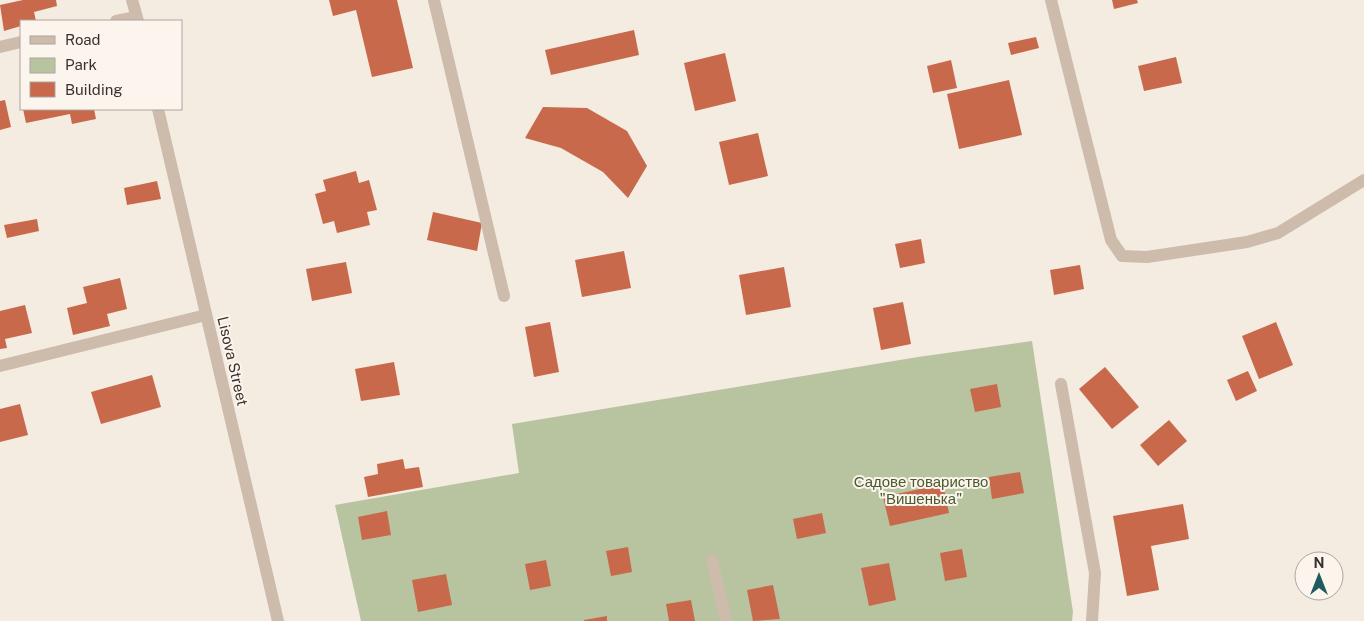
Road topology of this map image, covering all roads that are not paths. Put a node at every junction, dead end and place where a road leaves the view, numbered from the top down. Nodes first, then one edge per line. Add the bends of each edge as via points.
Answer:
1 (132, 0) edge
2 (434, 0) edge
3 (1051, 0) edge
4 (137, 19) edge
5 (20, 42) edge
6 (0, 47) edge
7 (158, 110) edge
8 (1364, 180) edge
9 (504, 296) dead end
10 (206, 315) junction
11 (0, 366) edge
12 (1061, 384) dead end
13 (712, 560) dead end
14 (278, 621) edge
15 (726, 621) edge
16 (1092, 621) edge

1 - 4 street
2 - 9 street
3 - 8 street via 1111,240 1122,256 1147,257 1247,242 1278,233
5 - 6 street
7 - 10 street, Lisova Street
10 - 11 street
10 - 14 street, Lisova Street
12 - 16 street via 1095,574
13 - 15 street

